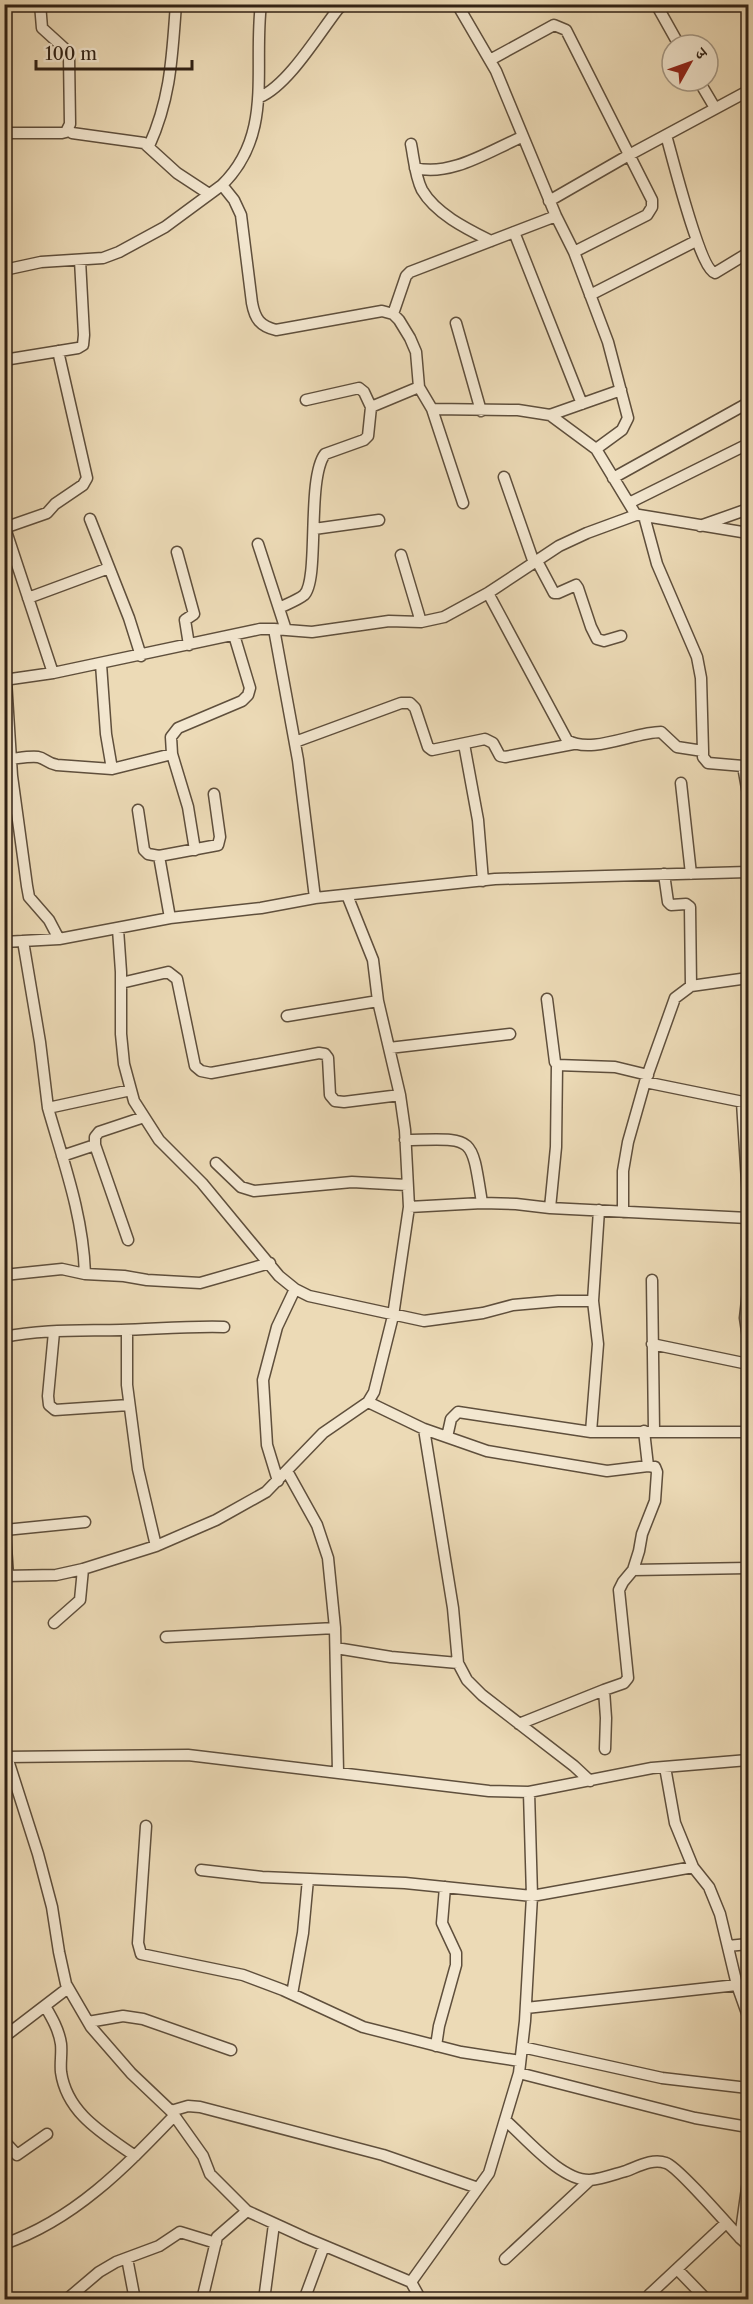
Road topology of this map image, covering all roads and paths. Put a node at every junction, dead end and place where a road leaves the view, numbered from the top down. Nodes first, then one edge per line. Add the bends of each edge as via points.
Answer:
1 (40, 4) edge
2 (176, 4) edge
3 (261, 4) edge
4 (344, 4) edge
5 (457, 4) edge
6 (656, 4) edge
7 (672, 33) edge
8 (490, 60) junction
9 (748, 91) edge
10 (706, 93) edge
11 (260, 97) junction
12 (715, 108) junction
13 (68, 129) junction
14 (4, 133) edge
15 (666, 135) junction
16 (522, 137) junction
17 (411, 144) dead end
18 (149, 146) junction
19 (629, 154) junction
20 (415, 168) junction
21 (222, 185) junction
22 (208, 194) junction
23 (549, 201) junction
24 (556, 216) junction
25 (514, 232) junction
26 (490, 241) junction
27 (696, 241) junction
28 (574, 252) junction
29 (748, 253) edge
30 (80, 260) junction
31 (4, 270) edge
32 (590, 295) junction
33 (393, 314) junction
34 (456, 323) dead end
35 (58, 351) junction
36 (4, 360) edge
37 (419, 387) junction
38 (621, 390) junction
39 (306, 400) dead end
40 (748, 403) edge
41 (582, 404) junction
42 (371, 407) junction
43 (432, 409) junction
44 (481, 411) junction
45 (550, 415) junction
46 (748, 444) edge
47 (596, 449) junction
48 (504, 477) dead end
49 (613, 478) junction
50 (463, 503) dead end
51 (628, 503) junction
52 (748, 509) edge
53 (640, 516) junction
54 (90, 519) dead end
55 (379, 520) dead end
56 (700, 526) junction
57 (5, 528) edge
58 (314, 530) junction
59 (748, 533) edge
60 (258, 544) dead end
61 (177, 552) dead end
62 (400, 555) dead end
63 (535, 562) junction
64 (110, 568) junction
65 (488, 593) junction
66 (28, 598) junction
67 (279, 608) junction
68 (421, 622) junction
69 (274, 629) junction
70 (286, 630) junction
71 (234, 635) junction
72 (621, 636) dead end
73 (189, 645) junction
74 (141, 656) junction
75 (101, 664) junction
76 (54, 674) junction
77 (5, 680) edge
78 (295, 742) junction
79 (464, 744) junction
80 (573, 744) junction
81 (702, 751) junction
82 (172, 754) junction
83 (11, 759) junction
84 (112, 769) junction
85 (681, 783) dead end
86 (214, 794) dead end
87 (748, 794) edge
88 (138, 810) dead end
89 (195, 850) junction
90 (159, 856) junction
91 (748, 872) edge
92 (664, 874) junction
93 (691, 874) junction
94 (483, 881) junction
95 (347, 895) junction
96 (315, 898) junction
97 (170, 918) junction
98 (118, 928) junction
99 (59, 939) junction
100 (23, 941) junction
101 (4, 942) edge
102 (748, 978) edge
103 (121, 983) junction
104 (691, 986) junction
105 (547, 999) dead end
106 (378, 1002) junction
107 (287, 1016) dead end
108 (510, 1034) dead end
109 (389, 1048) junction
110 (557, 1065) junction
111 (646, 1079) junction
112 (131, 1090) junction
113 (400, 1095) junction
114 (745, 1103) edge
115 (48, 1108) junction
116 (144, 1118) junction
117 (405, 1140) junction
118 (95, 1145) junction
119 (747, 1154) edge
120 (62, 1156) junction
121 (216, 1163) dead end
122 (407, 1185) junction
123 (748, 1198) edge
124 (482, 1203) junction
125 (409, 1207) junction
126 (550, 1208) junction
127 (599, 1210) junction
128 (623, 1212) junction
129 (748, 1218) edge
130 (128, 1240) dead end
131 (270, 1263) junction
132 (85, 1274) junction
133 (4, 1275) edge
134 (652, 1280) dead end
135 (295, 1289) junction
136 (748, 1291) edge
137 (593, 1301) junction
138 (393, 1316) junction
139 (224, 1327) dead end
140 (127, 1330) junction
141 (54, 1332) junction
142 (4, 1337) edge
143 (748, 1338) edge
144 (652, 1344) junction
145 (748, 1364) edge
146 (368, 1402) junction
147 (129, 1406) junction
148 (424, 1429) junction
149 (649, 1431) junction
150 (591, 1432) junction
151 (748, 1432) edge
152 (447, 1437) junction
153 (648, 1466) junction
154 (287, 1471) junction
155 (278, 1481) junction
156 (4, 1517) edge
157 (85, 1522) dead end
158 (5, 1530) edge
159 (156, 1546) junction
160 (748, 1568) edge
161 (83, 1569) junction
162 (633, 1570) junction
163 (6, 1576) edge
164 (54, 1623) dead end
165 (335, 1628) junction
166 (166, 1637) dead end
167 (336, 1648) junction
168 (458, 1663) junction
169 (604, 1690) junction
170 (519, 1724) junction
171 (604, 1749) dead end
172 (6, 1757) edge
173 (748, 1760) edge
174 (665, 1767) junction
175 (338, 1772) junction
176 (590, 1780) junction
177 (529, 1792) junction
178 (146, 1826) dead end
179 (693, 1867) junction
180 (201, 1870) dead end
181 (308, 1879) junction
182 (445, 1887) junction
183 (532, 1896) junction
184 (748, 1944) edge
185 (728, 1946) junction
186 (737, 1985) junction
187 (68, 1988) junction
188 (292, 1994) junction
189 (45, 2006) junction
190 (526, 2008) junction
191 (748, 2016) edge
192 (88, 2022) junction
193 (4, 2037) edge
194 (435, 2046) junction
195 (522, 2047) junction
196 (231, 2050) dead end
197 (520, 2061) junction
198 (519, 2073) junction
199 (748, 2088) edge
200 (172, 2114) junction
201 (505, 2120) junction
202 (748, 2127) edge
203 (47, 2134) dead end
204 (4, 2141) edge
205 (135, 2156) junction
206 (590, 2180) junction
207 (748, 2181) edge
208 (478, 2188) junction
209 (247, 2211) junction
210 (726, 2223) junction
211 (274, 2224) junction
212 (745, 2242) edge
213 (216, 2243) junction
214 (4, 2244) edge
215 (324, 2246) junction
216 (127, 2258) junction
217 (506, 2259) dead end
218 (677, 2269) junction
219 (411, 2282) junction
220 (649, 2295) dead end
221 (66, 2300) edge
222 (135, 2300) edge
223 (202, 2300) edge
224 (264, 2300) edge
225 (304, 2300) edge
226 (421, 2300) edge
227 (707, 2300) edge

1 - 13 street via 42,28 69,56
2 - 18 street via 167,95
3 - 11 street
4 - 11 street via 282,82
5 - 8 street
6 - 7 street
8 - 16 street
8 - 19 street via 554,25 566,30
9 - 12 street
10 - 12 street
11 - 21 street via 246,154
12 - 15 street
13 - 14 street via 62,133
13 - 18 street via 72,133
15 - 19 street
15 - 27 street
16 - 20 street via 447,169
16 - 23 street
17 - 20 street
18 - 22 street via 177,173
19 - 23 street
19 - 28 street via 652,207 647,215
20 - 26 street via 434,205 464,228
21 - 22 street
21 - 33 street via 241,215 255,316 265,327 276,330 382,312
22 - 30 street via 165,227 119,252
23 - 24 street
24 - 25 street
24 - 28 street
25 - 26 street
25 - 41 street
26 - 33 street via 410,272
27 - 29 street via 712,272
27 - 32 street
28 - 32 street
30 - 31 street via 40,261
30 - 35 street via 83,345
32 - 38 street
33 - 37 street via 416,352
34 - 44 street
35 - 36 street
35 - 57 street via 87,478 47,513
37 - 42 street
37 - 43 street
38 - 41 street
38 - 47 street via 627,409 626,424
39 - 42 street via 359,388
40 - 49 street
41 - 45 street
42 - 58 street via 368,436 322,458
43 - 44 street
43 - 50 street
44 - 45 street via 518,410
45 - 47 street
46 - 51 street
47 - 49 street
48 - 63 street
49 - 51 street
51 - 53 street
52 - 56 street
53 - 56 street
53 - 63 street via 587,532
53 - 81 street via 697,657
54 - 64 street
55 - 58 street
56 - 59 street
57 - 66 street
58 - 67 street via 307,590
60 - 67 street
61 - 73 street via 194,614 185,620
62 - 68 street
63 - 65 street
63 - 72 street via 554,593 576,585 597,639
64 - 66 street
64 - 74 street
65 - 68 street via 444,617
65 - 80 street via 567,740
66 - 76 street
67 - 70 street
68 - 70 street via 389,621 312,632
69 - 70 street
69 - 71 street
69 - 78 street
71 - 73 street
71 - 82 street via 250,688 248,695 173,732
73 - 74 street
74 - 75 street
75 - 76 street
75 - 84 street
76 - 77 street
77 - 83 street
78 - 79 street via 410,703 428,747 432,750
78 - 96 street
79 - 80 street via 489,740 505,757
79 - 94 street via 478,820
80 - 81 street via 587,746 661,732 677,747
81 - 87 street via 708,763 743,766
82 - 84 street
82 - 89 street via 189,807
83 - 84 street via 37,757 48,764
83 - 99 street via 29,897
85 - 93 street
86 - 89 street via 220,842 215,847
88 - 90 street via 144,850
89 - 90 street
90 - 97 street
91 - 93 street
92 - 93 street
92 - 94 street
92 - 104 street via 668,902 690,907
94 - 95 street
95 - 96 street
95 - 106 street via 373,960
96 - 97 street
97 - 98 street
98 - 99 street
98 - 103 street
99 - 100 street
100 - 101 street
100 - 115 street
102 - 104 street
103 - 112 street via 121,1034
103 - 113 street via 168,972 174,975 195,1066 201,1071 211,1073 319,1053 328,1058 330,1095 335,1101
104 - 111 street via 675,998
105 - 110 street
106 - 107 street
106 - 109 street
108 - 109 street
109 - 113 street
110 - 111 street via 599,1065
110 - 126 street via 556,1147
111 - 114 street
111 - 128 street via 628,1142
112 - 115 street
112 - 116 street
113 - 117 street
114 - 119 street
115 - 120 street
116 - 118 street via 99,1131
116 - 131 street via 159,1140 202,1183
117 - 122 street
117 - 124 street via 456,1139 465,1143 475,1157
118 - 120 street
118 - 130 street
119 - 123 street
120 - 132 street via 80,1216
121 - 122 street via 241,1187 254,1191 352,1182
122 - 125 street
124 - 125 street
124 - 126 street
125 - 138 street
126 - 127 street
127 - 128 street
127 - 137 street
128 - 129 street
131 - 132 street via 201,1283
131 - 135 street
132 - 133 street via 62,1269
134 - 144 street
135 - 138 street via 309,1296
135 - 155 street via 277,1327 263,1380 267,1445
136 - 143 street
137 - 138 street via 513,1305 424,1322
137 - 150 street via 598,1344
138 - 146 street
139 - 140 street
140 - 141 street
140 - 147 street
141 - 142 street
141 - 147 street via 48,1396 55,1410
144 - 145 street
144 - 149 street
146 - 148 street
146 - 154 street via 323,1433
147 - 159 street via 138,1469
148 - 152 street
148 - 168 street
149 - 150 street
149 - 151 street
149 - 153 street
150 - 152 street via 458,1412 453,1415
152 - 153 street via 488,1451 607,1471
153 - 162 street via 655,1467 657,1472 655,1501
154 - 155 street
154 - 165 street via 324,1543
155 - 159 street via 267,1492 216,1520
156 - 158 street
157 - 158 street
158 - 163 street
159 - 161 street
160 - 162 street
161 - 163 street via 56,1575
161 - 164 street via 80,1600
162 - 169 street via 619,1590 628,1678
165 - 166 street
165 - 167 street
167 - 168 street
167 - 175 street
168 - 170 street via 467,1680
169 - 170 street
169 - 171 street
170 - 176 street
172 - 175 street via 188,1755
172 - 187 street via 38,1854
173 - 174 street
174 - 176 street
174 - 179 street via 675,1823
175 - 177 street via 489,1791
176 - 177 street
177 - 183 street
178 - 188 street via 138,1943 141,1954 243,1976
179 - 183 street
179 - 185 street via 710,1887
180 - 181 street
181 - 182 street
181 - 188 street
182 - 183 street
182 - 194 street via 442,1923 456,1953 456,1965
183 - 190 street
184 - 185 street
185 - 186 street
186 - 190 street
186 - 191 street
187 - 189 street
187 - 192 street
188 - 194 street via 363,2027
189 - 193 street
189 - 205 street via 56,2025 61,2072 77,2111
190 - 195 street
192 - 196 street via 116,2016 143,2019
192 - 200 street via 130,2073
194 - 197 street
195 - 197 street
195 - 199 street via 662,2078
197 - 198 street
198 - 201 street
198 - 202 street via 694,2118
200 - 205 street
200 - 208 street via 188,2106 200,2107 383,2155
200 - 209 street via 203,2156 210,2174
201 - 206 street via 573,2178
201 - 208 street via 489,2173
203 - 204 street via 17,2155
205 - 214 street via 75,2208
206 - 210 street via 652,2162 665,2162 676,2168
206 - 217 street
207 - 212 street
208 - 219 street
209 - 211 street
209 - 213 street via 220,2232
210 - 212 street
210 - 218 street
211 - 215 street
211 - 224 street
213 - 216 street via 181,2232 159,2246
213 - 223 street
215 - 219 street
215 - 225 street
216 - 221 street via 99,2272
216 - 222 street
218 - 220 street
218 - 227 street
219 - 226 street

